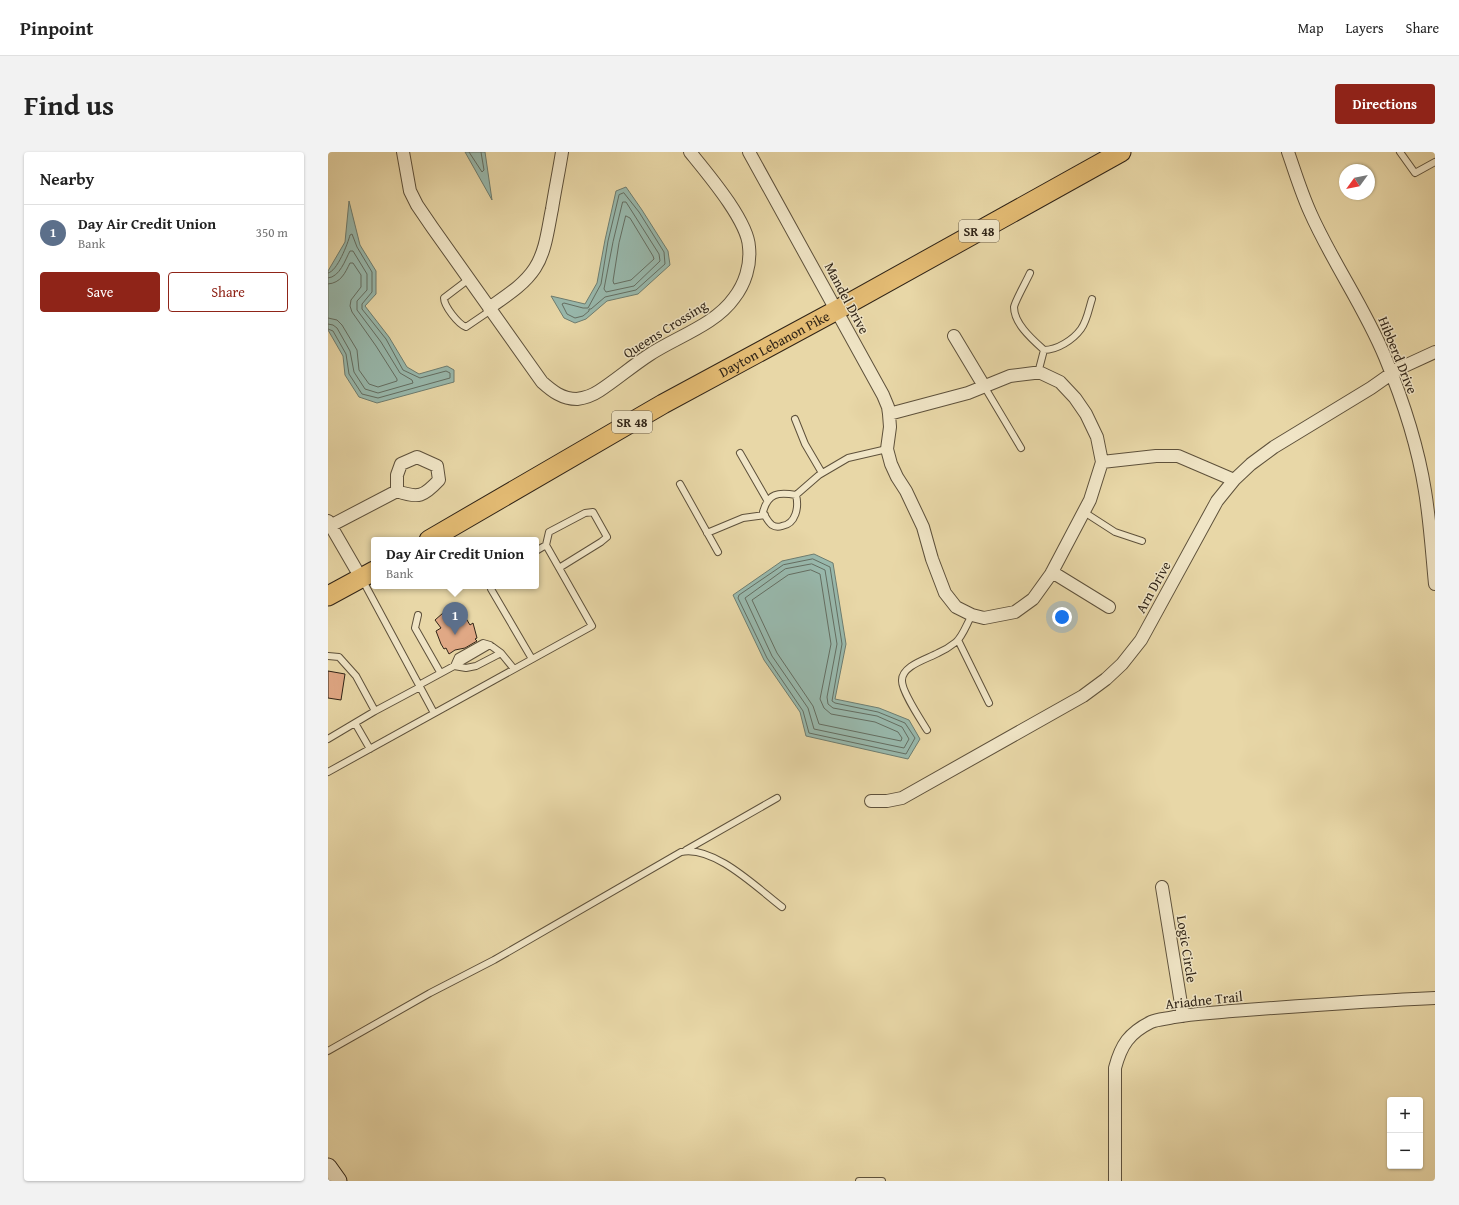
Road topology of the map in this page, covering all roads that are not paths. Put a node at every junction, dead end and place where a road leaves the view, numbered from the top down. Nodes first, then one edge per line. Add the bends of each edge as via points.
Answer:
1 (403, 152) edge
2 (562, 152) edge
3 (690, 152) edge
4 (749, 152) edge
5 (1121, 152) edge
6 (1288, 152) edge
7 (1400, 152) edge
8 (1435, 162) edge
9 (1030, 273) dead end
10 (469, 279) junction
11 (1092, 299) dead end
12 (490, 309) junction
13 (837, 310) junction
14 (954, 336) dead end
15 (1044, 350) junction
16 (1435, 352) edge
17 (1038, 373) junction
18 (1391, 374) junction
19 (984, 386) junction
20 (889, 414) junction
21 (795, 419) dead end
22 (1021, 448) dead end
23 (887, 449) junction
24 (740, 453) dead end
25 (1102, 462) junction
26 (822, 473) junction
27 (1234, 480) junction
28 (680, 484) dead end
29 (397, 491) dead end
30 (796, 495) junction
31 (767, 500) junction
32 (1084, 512) junction
33 (765, 515) junction
34 (329, 524) edge
35 (707, 533) junction
36 (434, 537) edge
37 (1142, 541) dead end
38 (546, 545) junction
39 (539, 549) edge
40 (718, 552) dead end
41 (559, 568) junction
42 (1052, 572) junction
43 (367, 574) edge
44 (1435, 584) edge
45 (374, 589) edge
46 (491, 589) edge
47 (328, 596) edge
48 (1109, 606) dead end
49 (418, 615) dead end
50 (972, 615) junction
51 (958, 640) junction
52 (501, 653) junction
53 (328, 656) edge
54 (532, 659) junction
55 (454, 666) junction
56 (514, 669) junction
57 (440, 672) junction
58 (420, 686) junction
59 (989, 703) dead end
60 (375, 711) junction
61 (434, 713) junction
62 (355, 723) junction
63 (927, 730) dead end
64 (328, 739) edge
65 (370, 748) junction
66 (328, 772) edge
67 (777, 798) dead end
68 (872, 801) dead end
69 (683, 851) junction
70 (1162, 887) dead end
71 (782, 907) dead end
72 (1435, 998) edge
73 (1183, 1016) junction
74 (328, 1051) edge
75 (328, 1167) edge
76 (338, 1181) edge
77 (859, 1181) edge
78 (882, 1181) edge
79 (1115, 1181) edge

1 - 10 street, Queens Crossing via 410,191 417,205
2 - 12 street via 547,237 540,258 526,279
3 - 12 street, Queens Crossing via 738,217 748,238 750,258 743,283 735,298 717,316 650,354 599,391 577,399 557,394 542,382
4 - 13 street, Mandel Drive
5 - 13 main road, Dayton Lebanon Pike / SR 48
6 - 18 street, Hibberd Drive via 1310,212 1368,320
7 - 8 lane via 1415,173
9 - 15 lane via 1014,307 1017,318 1027,334
10 - 12 street, Queens Crossing
10 - 12 lane via 444,298 450,311 459,323 466,327
11 - 15 lane via 1082,328 1073,338 1051,350
13 - 20 street, Mandel Drive via 884,395
13 - 36 main road, Dayton Lebanon Pike / SR 48 via 663,404
14 - 19 street
15 - 17 lane
16 - 18 street, Arn Drive
17 - 19 street via 1010,376
17 - 25 street via 1060,382 1075,398 1097,437
18 - 27 street, Arn Drive via 1274,448
18 - 44 street, Hibberd Drive via 1411,431 1425,489
19 - 20 street via 968,393
19 - 22 lane
20 - 23 street, Mandel Drive
21 - 26 lane via 804,444
23 - 26 lane via 848,458
23 - 50 street, Mandel Drive via 897,477 923,527 945,593 956,607
24 - 31 lane
25 - 27 street via 1178,456
25 - 32 street
26 - 30 lane
27 - 68 street, Arn Drive via 1217,501 1141,640 1106,679 1083,696 902,798
28 - 35 lane
29 - 34 street
30 - 31 lane via 779,494
30 - 33 lane via 796,514 790,523 773,526
31 - 33 lane via 763,512
32 - 37 lane via 1115,532
32 - 42 street
33 - 35 lane via 743,518
34 - 43 street
35 - 40 lane
38 - 39 lane
38 - 41 lane
38 - 41 lane via 549,532 585,513 593,512 607,537
41 - 54 lane via 592,626
42 - 48 street
42 - 50 street via 1033,599 1015,612 984,618
43 - 47 main road
45 - 58 lane
46 - 54 lane
49 - 57 lane via 415,628
50 - 51 lane
51 - 59 lane
51 - 63 lane via 938,654 912,666 902,675 905,691
52 - 55 lane via 476,666
52 - 55 lane via 490,645
52 - 56 lane
53 - 60 lane via 339,657 356,676
54 - 56 lane
55 - 57 lane
56 - 61 lane
57 - 58 lane
58 - 60 lane
58 - 61 lane
60 - 62 lane
61 - 65 lane
62 - 64 lane
62 - 65 lane
65 - 66 lane
67 - 69 lane
69 - 71 lane via 699,851 727,864
69 - 74 lane via 494,960
70 - 73 street, Logic Circle
72 - 73 street, Ariadne Trail via 1347,1002
73 - 79 street, Ariadne Trail via 1157,1020 1141,1027 1124,1044 1119,1054 1115,1068
75 - 76 street
77 - 78 lane

